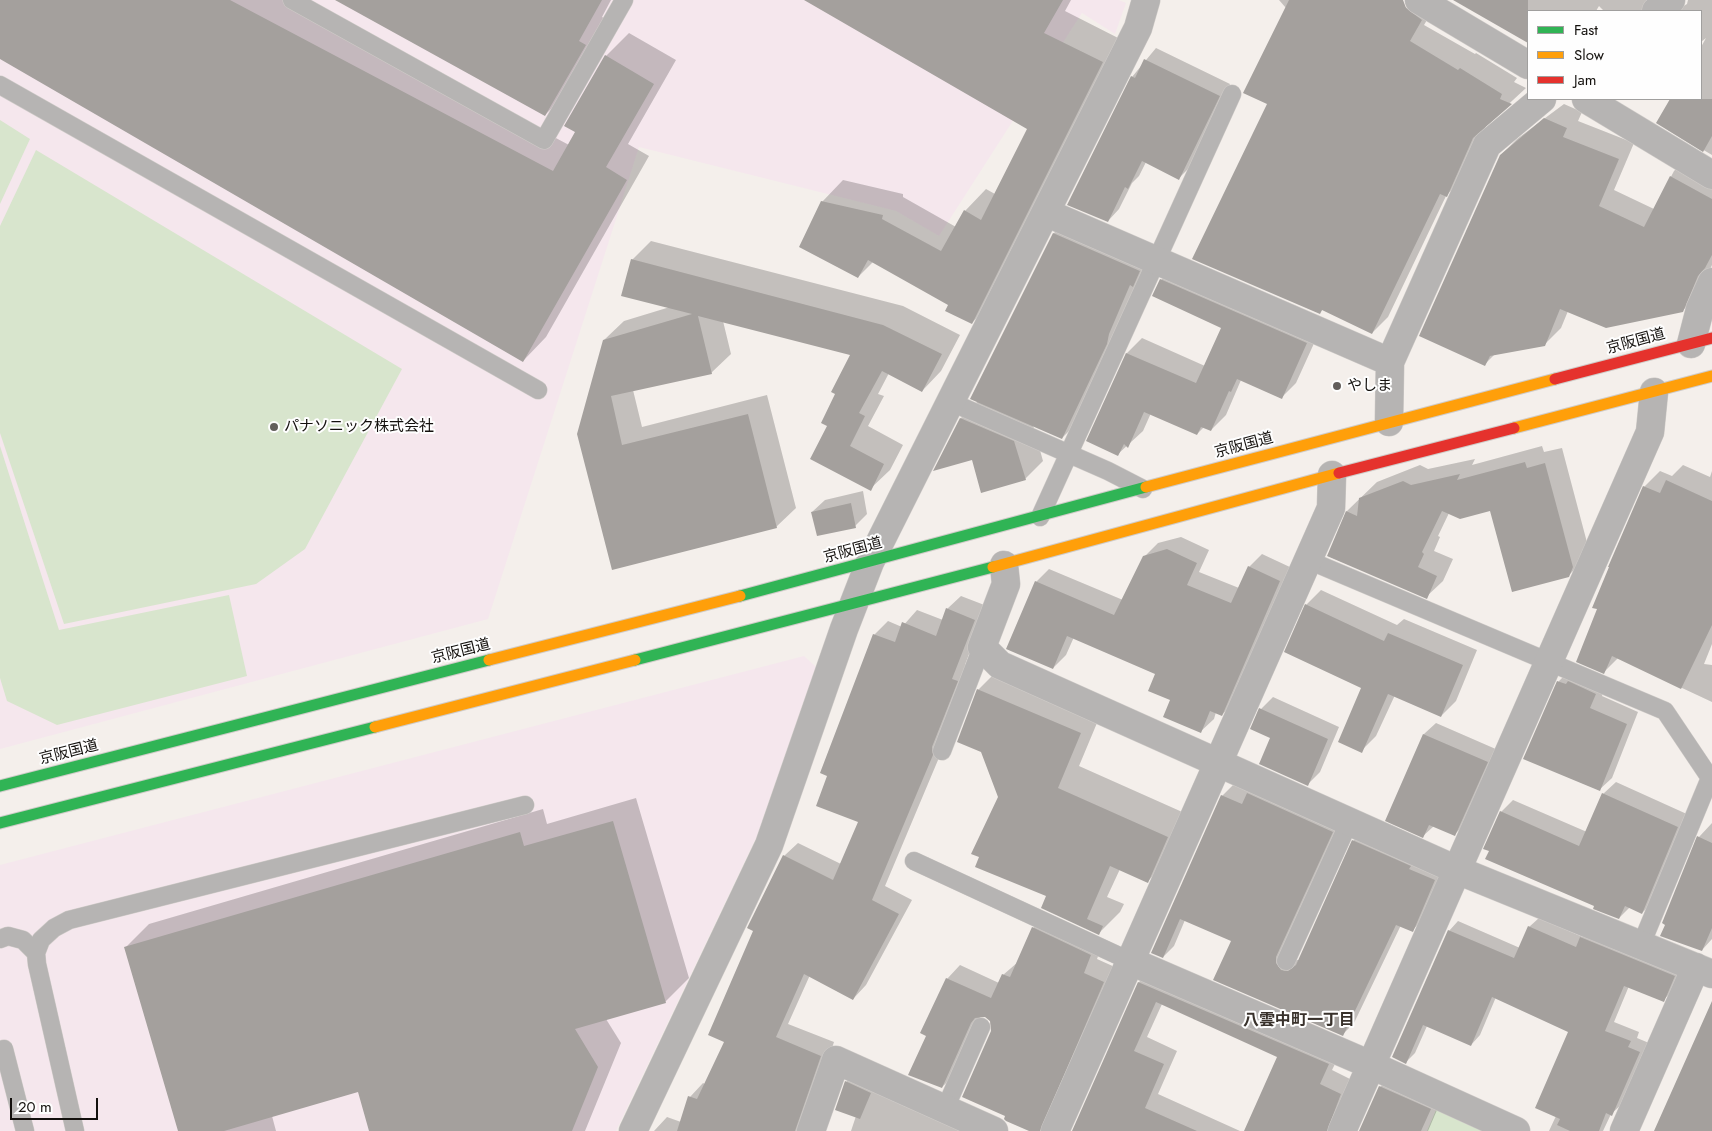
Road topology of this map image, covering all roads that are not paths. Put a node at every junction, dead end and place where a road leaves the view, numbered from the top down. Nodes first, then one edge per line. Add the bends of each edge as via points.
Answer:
1 (292, 0) edge
2 (624, 0) edge
3 (1146, 0) edge
4 (1420, 0) edge
5 (1671, 0) edge
6 (1657, 10) edge
7 (1527, 63) edge
8 (0, 85) edge
9 (1232, 94) dead end
10 (1541, 100) edge
11 (1588, 100) edge
12 (1711, 172) edge
13 (1047, 213) junction
14 (1156, 261) junction
15 (1712, 282) edge
16 (1701, 341) edge
17 (1390, 362) junction
18 (1712, 376) edge
19 (538, 390) dead end
20 (1654, 392) junction
21 (951, 402) junction
22 (1389, 422) junction
23 (1069, 453) junction
24 (1332, 475) junction
25 (1143, 489) junction
26 (1040, 517) junction
27 (1308, 560) junction
28 (870, 562) junction
29 (1004, 565) junction
30 (854, 604) junction
31 (982, 647) junction
32 (1549, 662) junction
33 (942, 751) dead end
34 (1218, 764) junction
35 (0, 786) edge
36 (525, 805) dead end
37 (1349, 822) junction
38 (0, 823) edge
39 (914, 862) dead end
40 (1457, 870) junction
41 (0, 939) edge
42 (1641, 945) junction
43 (36, 953) junction
44 (1130, 961) junction
45 (1286, 961) dead end
46 (1707, 968) edge
47 (981, 1027) dead end
48 (4, 1049) dead end
49 (1371, 1065) junction
50 (945, 1109) junction
51 (25, 1131) edge
52 (75, 1131) edge
53 (633, 1131) edge
54 (811, 1131) edge
55 (994, 1131) edge
56 (1055, 1131) edge
57 (1342, 1131) edge
58 (1516, 1131) edge
59 (1624, 1131) edge

1 - 2 lane via 544,140
3 - 13 street via 1138,28
4 - 7 street
5 - 6 street
8 - 19 lane
9 - 14 lane
10 - 17 street via 1487,144
11 - 12 street
13 - 14 street
13 - 21 street
14 - 17 street
14 - 23 lane
15 - 16 street via 1700,309
16 - 22 highway, 京阪国道
17 - 22 street
18 - 20 highway
20 - 24 highway
20 - 32 street via 1650,432
21 - 23 lane
21 - 28 street
22 - 25 highway, 京阪国道
23 - 25 lane
23 - 26 lane
24 - 27 street via 1331,508
24 - 29 highway
25 - 26 highway, 京阪国道
26 - 28 highway, 京阪国道
27 - 32 lane
27 - 34 street
28 - 30 street
28 - 35 highway, 京阪国道
29 - 30 highway
29 - 31 street via 1006,584
30 - 38 highway
30 - 53 street via 769,845
31 - 33 lane
31 - 34 street via 1000,665
32 - 40 street
32 - 42 lane via 1665,711 1710,778
34 - 37 street
34 - 44 street
36 - 43 lane via 69,920 41,940
37 - 40 street
37 - 45 lane
39 - 44 lane
40 - 42 street
40 - 49 street
41 - 43 lane via 8,936 23,940
42 - 46 street
43 - 52 lane
44 - 49 street
44 - 56 street
46 - 59 street
47 - 50 lane
48 - 51 lane
49 - 57 street
49 - 58 street
50 - 54 street via 836,1060
50 - 55 street

